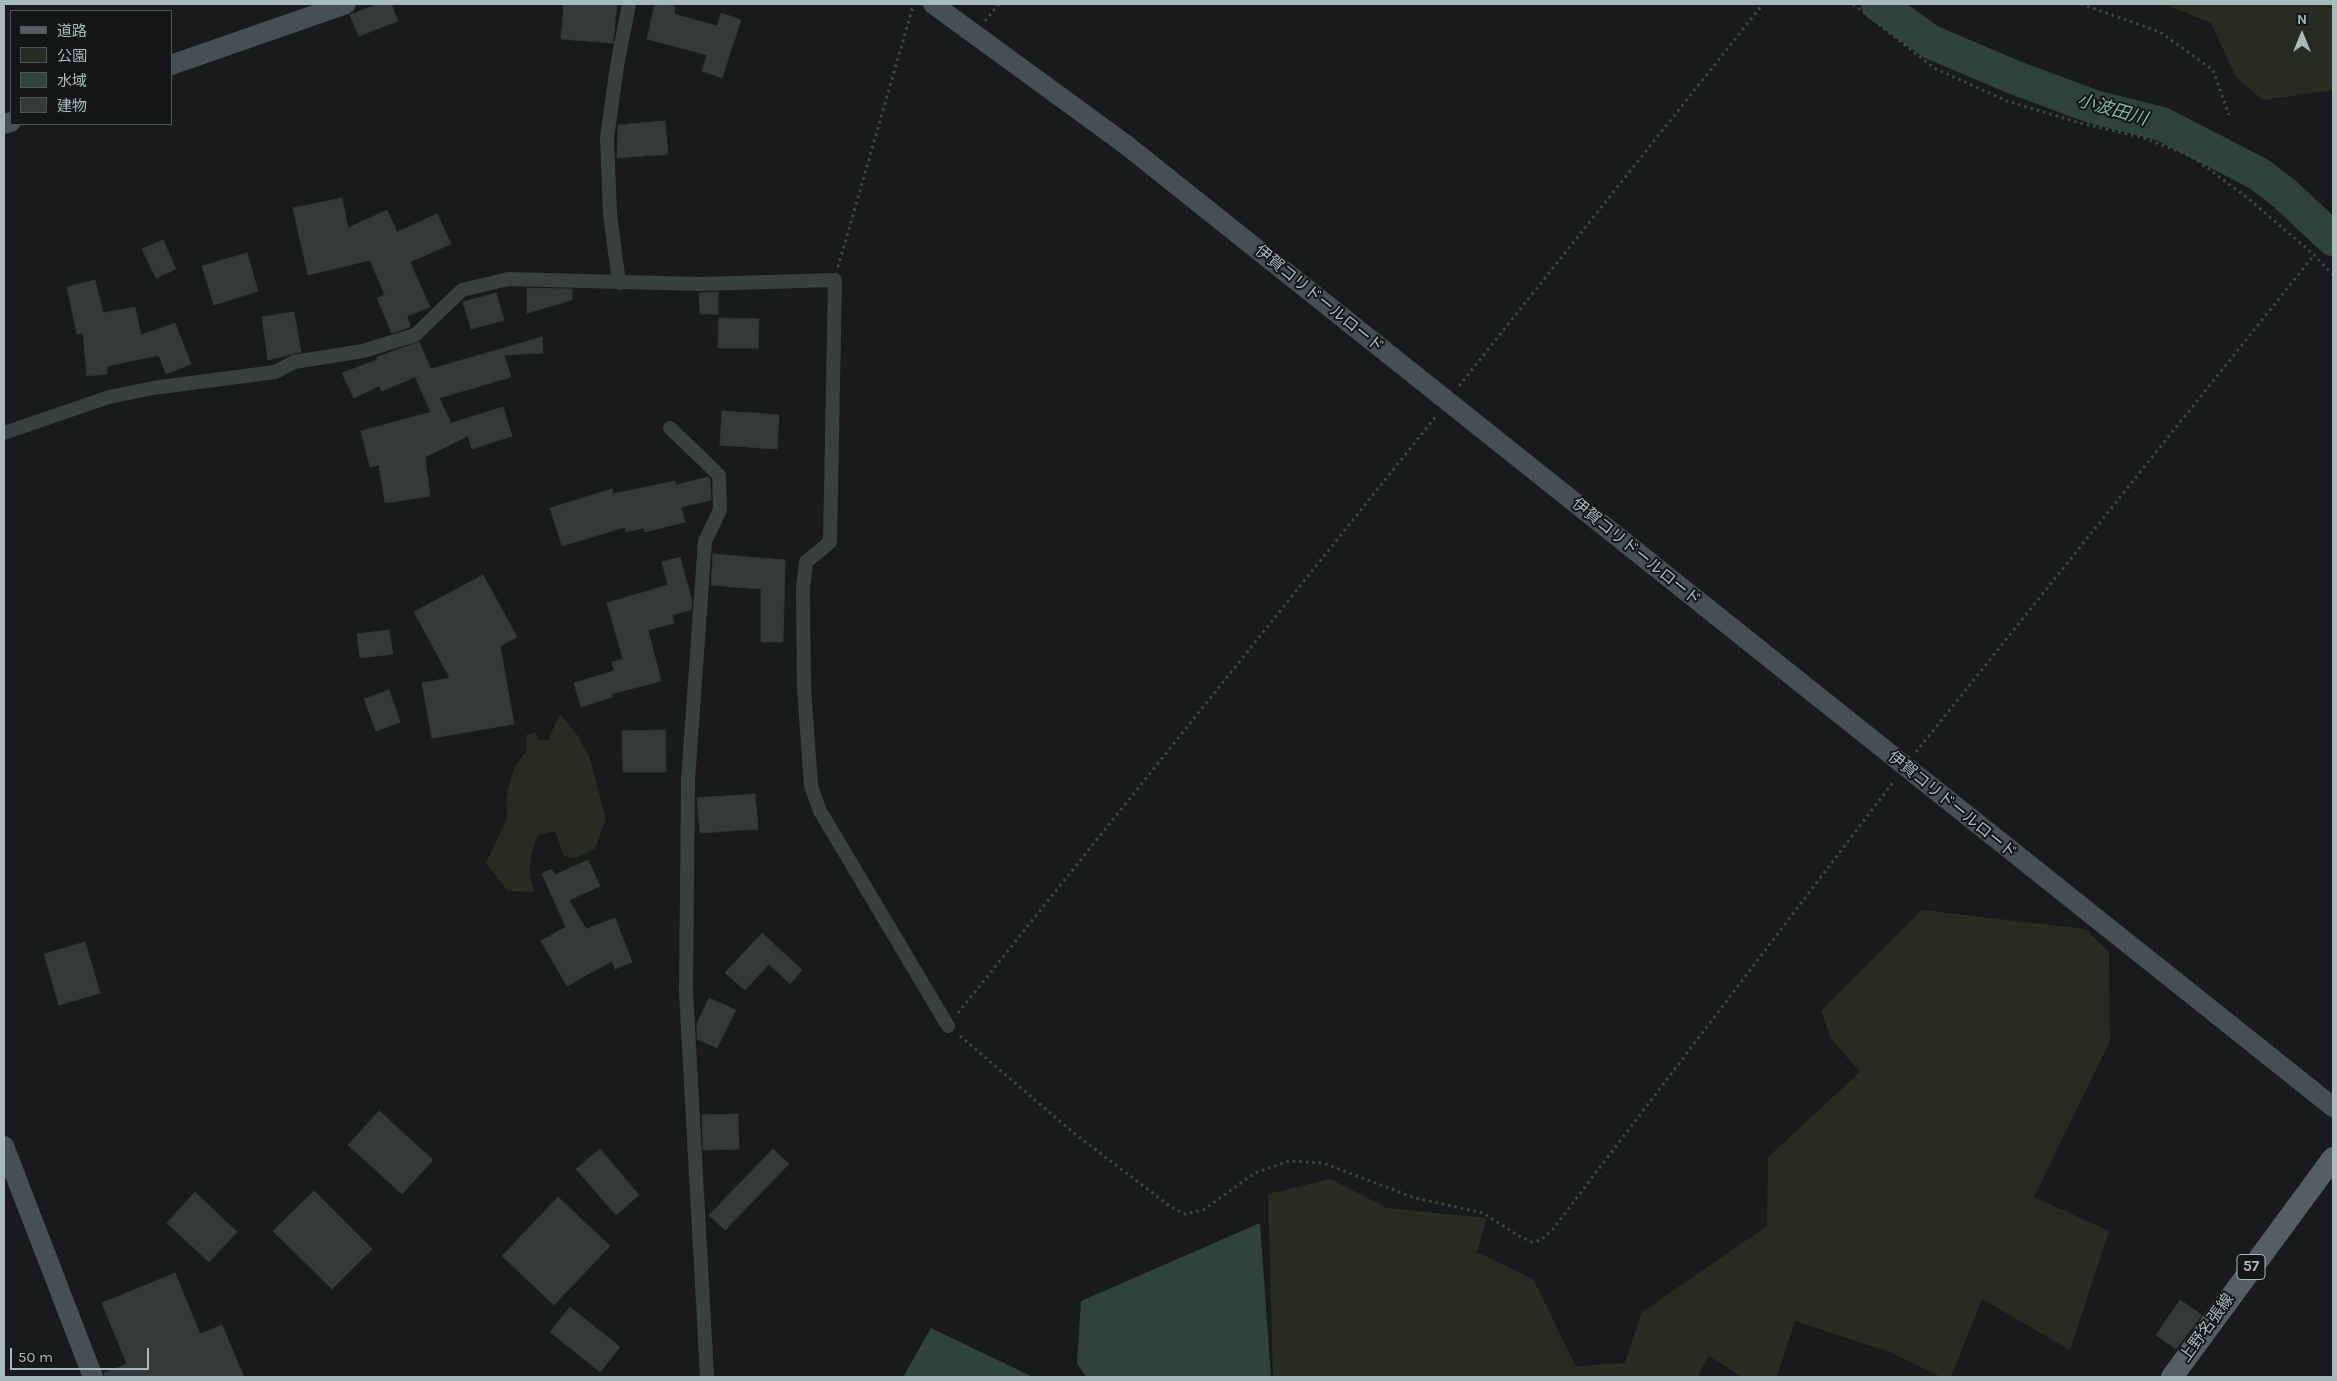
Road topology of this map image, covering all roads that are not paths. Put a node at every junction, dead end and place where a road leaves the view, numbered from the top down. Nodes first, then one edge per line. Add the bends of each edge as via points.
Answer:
1 (346, 4) edge
2 (629, 4) edge
3 (933, 4) edge
4 (172, 65) edge
5 (619, 283) junction
6 (670, 428) dead end
7 (4, 433) edge
8 (948, 1026) road end
9 (2333, 1106) edge
10 (4, 1146) edge
11 (2333, 1158) edge
12 (93, 1377) edge
13 (707, 1377) edge
14 (2172, 1377) edge

1 - 4 street
2 - 5 street via 607,138 610,214
3 - 9 street, 伊賀コリドールロード via 1125,144
5 - 7 street via 508,279 462,290 415,336 363,352 294,362 275,372 109,397
5 - 8 street via 835,280 830,542 806,562 803,589 804,688 811,786 820,810
6 - 13 street via 719,475 720,510 705,541 687,799 686,991
10 - 12 street
11 - 14 main road, 上野名張線 / 57

